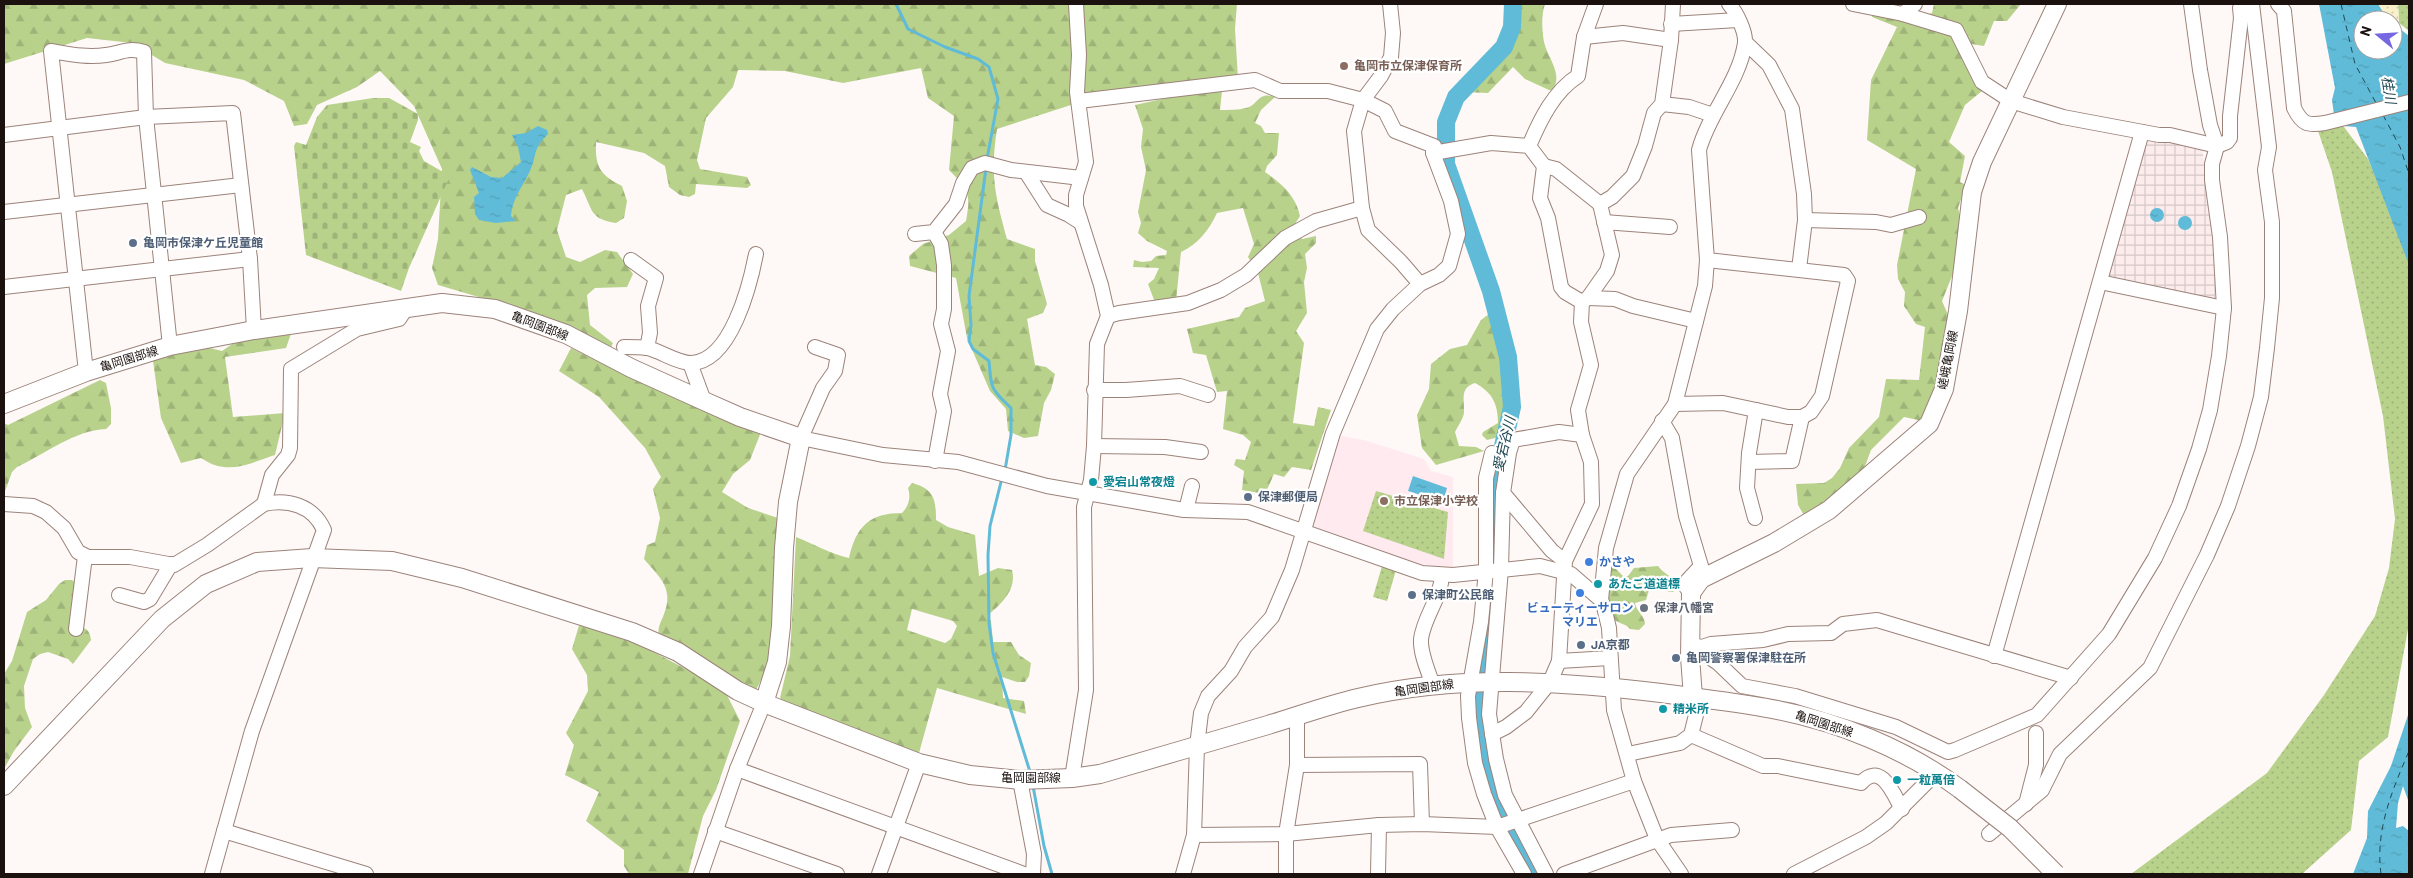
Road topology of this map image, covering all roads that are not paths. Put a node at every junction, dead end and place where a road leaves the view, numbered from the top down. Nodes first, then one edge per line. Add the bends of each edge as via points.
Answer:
1 (1076, 4) edge
2 (1390, 4) edge
3 (1596, 4) edge
4 (1673, 4) edge
5 (1732, 4) edge
6 (1853, 4) edge
7 (1915, 4) edge
8 (2057, 4) edge
9 (2191, 4) edge
10 (2242, 4) edge
11 (2252, 4) edge
12 (2278, 4) edge
13 (1903, 14) junction
14 (1738, 20) junction
15 (1672, 24) junction
16 (1584, 37) junction
17 (1671, 40) junction
18 (1745, 42) junction
19 (1363, 100) junction
20 (1079, 101) junction
21 (2011, 101) junction
22 (2409, 102) edge
23 (1662, 104) junction
24 (1713, 115) junction
25 (146, 117) junction
26 (59, 128) junction
27 (2142, 132) junction
28 (4, 135) edge
29 (1529, 146) junction
30 (2217, 146) junction
31 (1436, 152) junction
32 (1544, 166) junction
33 (1026, 172) junction
34 (1081, 178) junction
35 (241, 185) junction
36 (154, 195) junction
37 (1600, 204) junction
38 (67, 205) junction
39 (1362, 208) junction
40 (4, 212) edge
41 (1919, 217) dead end
42 (1805, 220) junction
43 (1080, 222) junction
44 (1604, 222) junction
45 (1670, 227) dead end
46 (934, 232) junction
47 (916, 234) dead end
48 (756, 254) dead end
49 (250, 259) junction
50 (631, 260) dead end
51 (1707, 260) junction
52 (161, 269) junction
53 (1799, 269) junction
54 (75, 279) junction
55 (2100, 282) junction
56 (1420, 284) junction
57 (4, 287) edge
58 (1585, 300) junction
59 (2224, 308) junction
60 (405, 310) junction
61 (1108, 316) junction
62 (1696, 321) junction
63 (254, 330) junction
64 (170, 346) junction
65 (624, 347) dead end
66 (814, 347) dead end
67 (647, 348) junction
68 (690, 363) junction
69 (86, 372) junction
70 (1094, 390) junction
71 (1208, 395) dead end
72 (704, 401) junction
73 (4, 404) edge
74 (1675, 404) junction
75 (1756, 410) junction
76 (1802, 417) junction
77 (1662, 421) junction
78 (1582, 435) junction
79 (801, 438) junction
80 (1094, 446) junction
81 (1201, 452) dead end
82 (1492, 453) dead end
83 (935, 461) junction
84 (1749, 462) junction
85 (1192, 486) dead end
86 (1087, 493) junction
87 (1503, 493) junction
88 (4, 504) edge
89 (264, 504) junction
90 (1186, 510) junction
91 (1755, 518) dead end
92 (1303, 531) junction
93 (85, 556) junction
94 (312, 558) junction
95 (171, 564) junction
96 (1564, 566) junction
97 (1493, 570) junction
98 (1442, 575) junction
99 (1691, 593) junction
100 (119, 595) dead end
101 (1601, 600) junction
102 (76, 629) dead end
103 (1690, 645) junction
104 (1994, 656) junction
105 (1610, 658) junction
106 (1560, 660) junction
107 (2071, 678) junction
108 (1480, 682) junction
109 (1550, 682) junction
110 (1432, 685) junction
111 (1614, 688) junction
112 (1692, 698) junction
113 (764, 703) junction
114 (1296, 716) junction
115 (2036, 733) dead end
116 (1492, 734) junction
117 (1691, 735) junction
118 (1197, 746) junction
119 (1628, 754) junction
120 (919, 763) junction
121 (1297, 765) junction
122 (737, 769) junction
123 (1935, 774) junction
124 (1072, 778) junction
125 (1028, 780) junction
126 (1634, 782) junction
127 (4, 786) edge
128 (2026, 804) junction
129 (1902, 809) junction
130 (1422, 824) junction
131 (1506, 824) junction
132 (1379, 825) junction
133 (897, 826) junction
134 (1732, 830) dead end
135 (224, 831) junction
136 (715, 831) junction
137 (1286, 834) junction
138 (1989, 834) dead end
139 (1194, 835) junction
140 (1657, 839) junction
141 (212, 874) edge
142 (366, 874) edge
143 (701, 874) edge
144 (837, 874) edge
145 (879, 874) edge
146 (1024, 874) edge
147 (1033, 874) edge
148 (1182, 874) edge
149 (1286, 874) edge
150 (1378, 874) edge
151 (1524, 874) edge
152 (1546, 874) edge
153 (1564, 874) edge
154 (1681, 874) edge
155 (1794, 874) edge
156 (2056, 874) edge

1 - 20 street
2 - 19 street via 1393,33 1390,57 1382,76
3 - 16 street
4 - 15 street
5 - 14 street
6 - 13 street
7 - 13 street
8 - 21 main road, 嵯峨亀岡線
9 - 30 street via 2210,125
10 - 30 street via 2230,138
11 - 128 street via 2269,147 2265,170 2272,222 2272,298 2261,398 2248,446 2210,547 2150,668 2060,754 2042,790
12 - 22 street via 2284,12 2294,108 2304,122 2311,126
13 - 21 street via 1956,30 1982,82
14 - 15 street
14 - 18 street
15 - 17 street
16 - 17 street via 1623,32
16 - 29 street via 1578,76 1549,106
17 - 23 street
18 - 24 street via 1727,90
18 - 42 street via 1769,65 1792,109
19 - 20 street via 1328,91 1280,90 1255,80
19 - 31 street via 1385,111 1395,131 1434,146
19 - 39 street via 1354,131
20 - 34 street via 1086,162
21 - 27 street via 2063,117
21 - 99 main road, 嵯峨亀岡線 via 1982,162 1972,192 1958,311 1944,389 1929,424 1829,510 1774,543 1701,579
23 - 24 street via 1689,107
23 - 37 street via 1654,113 1633,176
24 - 51 street via 1699,150
25 - 26 street
25 - 26 street via 144,52 132,48 105,55 79,56 51,51
25 - 35 street via 233,113
25 - 36 street
26 - 28 street
26 - 38 street
27 - 30 street
27 - 55 street
29 - 31 street via 1491,143
29 - 32 street
30 - 59 street via 2212,180 2220,237
31 - 56 street via 1458,234 1449,266
32 - 37 street via 1556,169
32 - 58 street via 1540,198 1548,218 1560,287
33 - 34 street
33 - 43 street via 1047,205
33 - 46 street via 986,163 972,168 956,204
34 - 43 street via 1076,195
35 - 36 street
35 - 49 street
36 - 38 street
36 - 52 street
37 - 44 street
38 - 40 street
38 - 54 street
39 - 56 street via 1368,230
39 - 61 street via 1316,221 1285,238 1246,275 1221,290 1188,304
41 - 42 street via 1891,225
42 - 53 street
43 - 61 street
44 - 45 street
44 - 58 street via 1612,255 1607,271
46 - 47 street
46 - 83 street via 941,244 944,265 941,324 948,351 940,394 944,411
48 - 68 street via 750,287 720,349 705,360
49 - 52 street
49 - 63 street
50 - 67 street via 656,278 648,306 650,333
51 - 53 street
51 - 62 street via 1705,286
52 - 54 street
52 - 64 street
53 - 76 street via 1844,275 1848,281 1822,396 1814,409
54 - 57 street
54 - 69 street
55 - 59 street
55 - 104 street
56 - 92 street via 1377,329 1333,433
58 - 62 street via 1615,299
58 - 78 street via 1581,322 1591,365 1578,410
59 - 107 street via 2210,410 2180,506 2155,558 2109,634
60 - 63 main road, 亀岡園部線
60 - 72 main road, 亀岡園部線 via 442,303 495,309 566,334
60 - 89 street via 399,318 357,329 291,369 290,448 288,456 272,475
61 - 70 street via 1097,344
62 - 74 street
63 - 64 main road, 亀岡園部線
64 - 69 main road, 亀岡園部線
65 - 67 street
66 - 79 street via 838,355 835,371 823,388
67 - 68 street
68 - 72 street
69 - 73 main road, 亀岡園部線
70 - 71 street via 1180,386
70 - 80 street
72 - 79 main road, 亀岡園部線
74 - 75 street via 1723,403
74 - 77 street
75 - 76 street
75 - 84 street
76 - 84 street via 1792,461
77 - 99 street via 1672,438 1686,516 1701,566 1688,580 1686,587
77 - 101 street via 1627,474 1606,548
78 - 87 street via 1559,432 1513,440
78 - 96 street via 1591,462 1592,504
79 - 83 street via 884,456
79 - 113 main road via 788,502 777,662
80 - 81 street via 1165,447
80 - 86 street
82 - 97 street via 1486,478
83 - 86 street via 958,462
84 - 91 street via 1748,488
85 - 90 street
86 - 90 street
86 - 124 street via 1084,508 1086,690
87 - 96 street
87 - 97 street
88 - 93 street via 33,506 46,512 64,528 78,552
89 - 94 street via 296,503 320,520 324,530
89 - 95 street via 194,554
90 - 92 street via 1248,512
92 - 98 street via 1422,573
92 - 118 street via 1292,570 1272,617 1208,696 1201,713
93 - 95 street via 130,557
93 - 102 street
94 - 113 main road, 亀岡園部線 via 392,561 462,578 632,632 678,652 738,691
94 - 127 main road, 亀岡園部線 via 257,562 206,584 162,619
94 - 135 street via 252,732
95 - 100 street via 150,599 144,602
96 - 97 street
96 - 101 street
96 - 106 street
97 - 98 street
97 - 108 street
97 - 108 street via 1479,641
98 - 110 street via 1421,640
99 - 103 main road
101 - 105 street via 1609,628
103 - 104 street via 1702,647 1788,634 1831,633 1843,624 1877,620
103 - 107 street via 1718,663 1742,686 1795,696 1896,727 1948,752 2037,714
103 - 112 main road
104 - 107 street
105 - 106 street
105 - 111 street
106 - 109 street
108 - 109 main road, 亀岡園部線
108 - 110 main road, 亀岡園部線
108 - 116 street
108 - 131 street via 1469,718 1475,763 1484,794
109 - 111 main road, 亀岡園部線
109 - 116 street via 1518,719
110 - 114 main road, 亀岡園部線 via 1358,698
111 - 112 main road, 亀岡園部線
111 - 119 street via 1614,710
112 - 117 street via 1697,711
112 - 123 main road, 亀岡園部線 via 1770,708 1834,725
113 - 120 main road, 亀岡園部線
113 - 122 street
114 - 118 main road, 亀岡園部線
114 - 121 street
115 - 128 street via 2036,765
116 - 131 street via 1505,795
117 - 119 street via 1680,743
117 - 129 street via 1763,766 1778,766 1860,784 1866,777 1878,776 1884,779
118 - 124 main road, 亀岡園部線 via 1100,774
118 - 139 street
119 - 126 street
120 - 125 main road, 亀岡園部線 via 970,775
120 - 133 street
121 - 130 street via 1420,764
121 - 137 street
122 - 133 street
122 - 136 street
123 - 129 street
123 - 156 main road, 亀岡園部線, bridge via 2010,828
124 - 125 main road, 亀岡園部線
125 - 147 street
126 - 131 street
126 - 140 street
128 - 138 street
129 - 155 street via 1866,837
130 - 131 street
130 - 132 street
131 - 151 street
131 - 152 street
132 - 137 street
132 - 150 street
133 - 145 street
133 - 146 street
134 - 140 street
135 - 141 street
135 - 142 street
136 - 143 street
136 - 144 street
137 - 139 street
137 - 149 street
139 - 148 street
140 - 153 street
140 - 154 street

